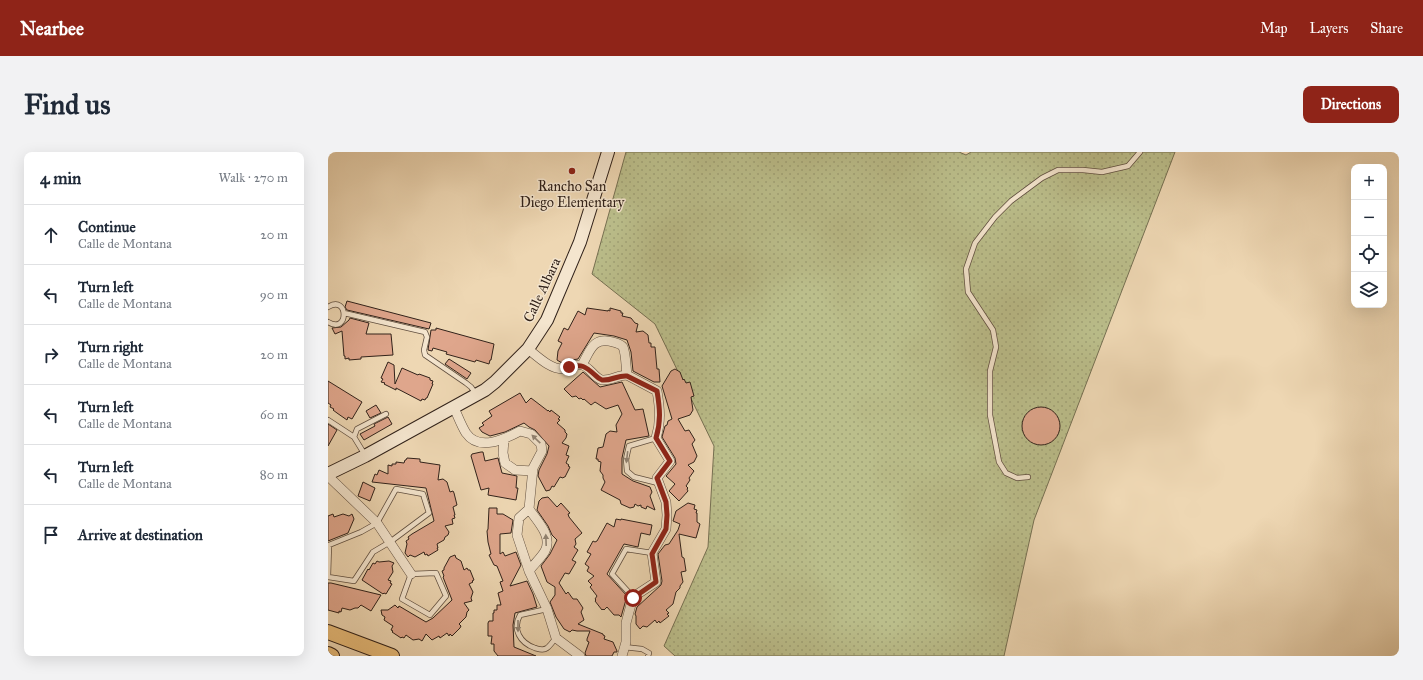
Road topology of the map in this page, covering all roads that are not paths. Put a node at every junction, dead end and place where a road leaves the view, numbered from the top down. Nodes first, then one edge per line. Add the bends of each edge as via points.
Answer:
1 (608, 152) edge
2 (1140, 152) edge
3 (328, 307) edge
4 (344, 314) junction
5 (328, 322) edge
6 (528, 349) junction
7 (582, 366) junction
8 (627, 376) junction
9 (476, 395) junction
10 (454, 408) junction
11 (386, 414) dead end
12 (328, 420) edge
13 (354, 437) junction
14 (656, 438) junction
15 (504, 439) junction
16 (365, 456) junction
17 (533, 471) junction
18 (328, 475) edge
19 (1028, 477) dead end
20 (659, 483) junction
21 (529, 510) junction
22 (377, 523) junction
23 (390, 542) junction
24 (652, 554) junction
25 (530, 571) junction
26 (411, 574) junction
27 (633, 598) junction
28 (547, 609) junction
29 (328, 632) edge
30 (556, 638) junction
31 (624, 648) edge
32 (328, 654) edge
33 (332, 656) edge
34 (392, 656) edge
35 (580, 656) edge
36 (648, 656) edge

1 - 6 street, Calle Albara via 572,262 547,320
2 - 19 lane via 1128,166 1102,172 1058,170 1042,178 1011,200 995,217 975,243 966,269 968,292 993,330 996,347 990,371 990,415 999,462 1006,474 1017,478
3 - 4 lane via 338,305
4 - 5 lane via 343,320 339,323
4 - 9 lane via 425,332 425,354 471,387
6 - 7 street via 557,368
6 - 9 street, Calle Albara via 496,382
7 - 8 street via 599,379
7 - 8 street via 597,341 611,341 620,344 624,349
8 - 14 street via 657,391 660,425
9 - 10 street, Calle Albara
10 - 15 street via 467,434 473,440 488,443
10 - 16 street, Calle Albara
11 - 13 lane via 357,429
12 - 13 lane
13 - 16 lane
14 - 20 street via 670,461 657,478
14 -> 20 lane via 630,446 626,459 627,471 634,476
15 - 17 street via 505,464 515,470
17 -> 15 street via 542,451 541,444 535,436 520,431
16 - 18 street, Calle Albara
17 - 21 street
18 - 22 street
20 - 24 street via 666,502 666,529
21 - 25 street via 519,518 517,535
25 -> 21 street via 545,551 547,543 546,534
22 - 23 street
22 - 23 lane via 396,489 424,494 429,513
22 - 23 lane via 329,545 328,577 354,581 372,552
23 - 26 street
24 - 27 street via 656,582
24 - 27 lane via 626,549 612,574
25 - 28 street
26 - 26 lane via 402,599 430,615 446,596 436,573
27 - 31 street via 626,623
28 - 30 street
28 -> 30 lane via 520,615 518,632 521,640 540,650 547,648
29 - 34 main road
30 - 35 street
31 - 36 lane via 642,649 649,653
32 - 33 main road

